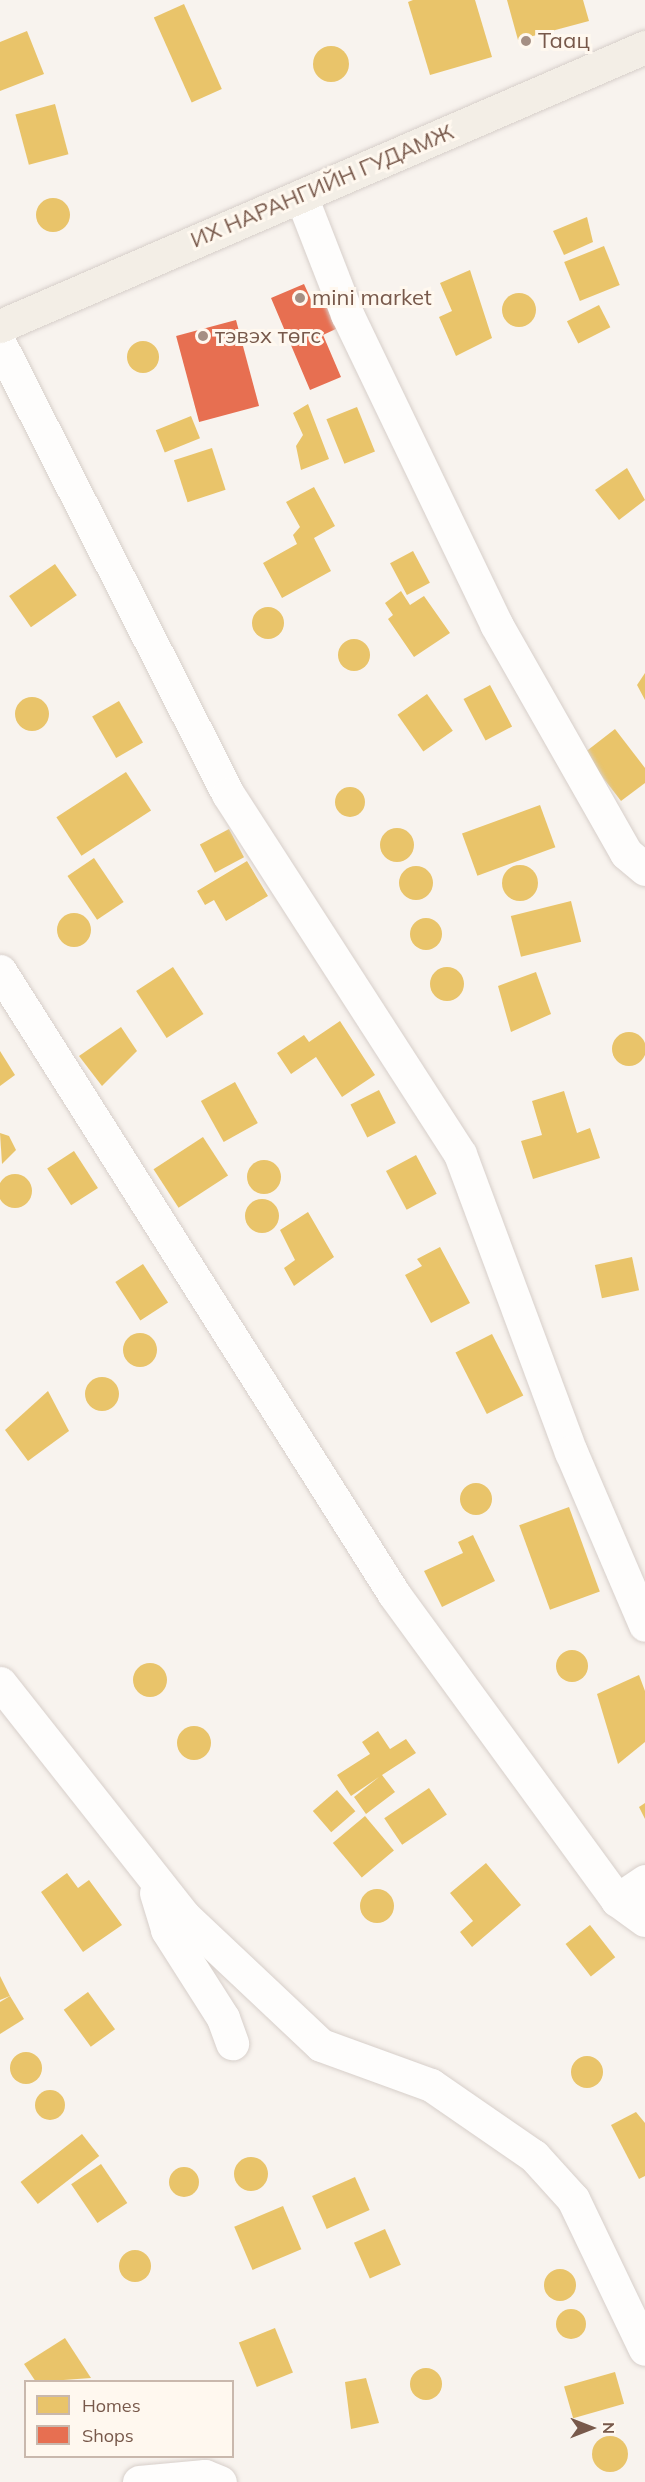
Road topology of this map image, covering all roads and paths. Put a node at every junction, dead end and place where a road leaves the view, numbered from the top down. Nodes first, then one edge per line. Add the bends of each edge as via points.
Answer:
1 (645, 47) edge
2 (301, 196) junction
3 (0, 326) edge
4 (0, 344) edge
5 (645, 869) edge
6 (0, 971) edge
7 (645, 1625) edge
8 (0, 1683) edge
9 (152, 1877) junction
10 (645, 1881) edge
11 (617, 1900) junction
12 (645, 1920) edge
13 (232, 2043) dead end
14 (645, 2349) edge
15 (139, 2482) edge
16 (220, 2482) edge

1 - 2 main road, ИХ НАРАНГИЙН ГУДАМЖ
2 - 3 main road, ИХ НАРАНГИЙН ГУДАМЖ
2 - 5 street via 346,314 496,624 626,854
4 - 7 street via 228,794 460,1154 572,1452
6 - 11 street via 394,1594
8 - 9 street
9 - 13 street via 167,1930 223,2018
9 - 14 street via 184,1916 321,2045 431,2085 534,2156 573,2199
10 - 11 street
11 - 12 street
15 - 16 street via 205,2476

